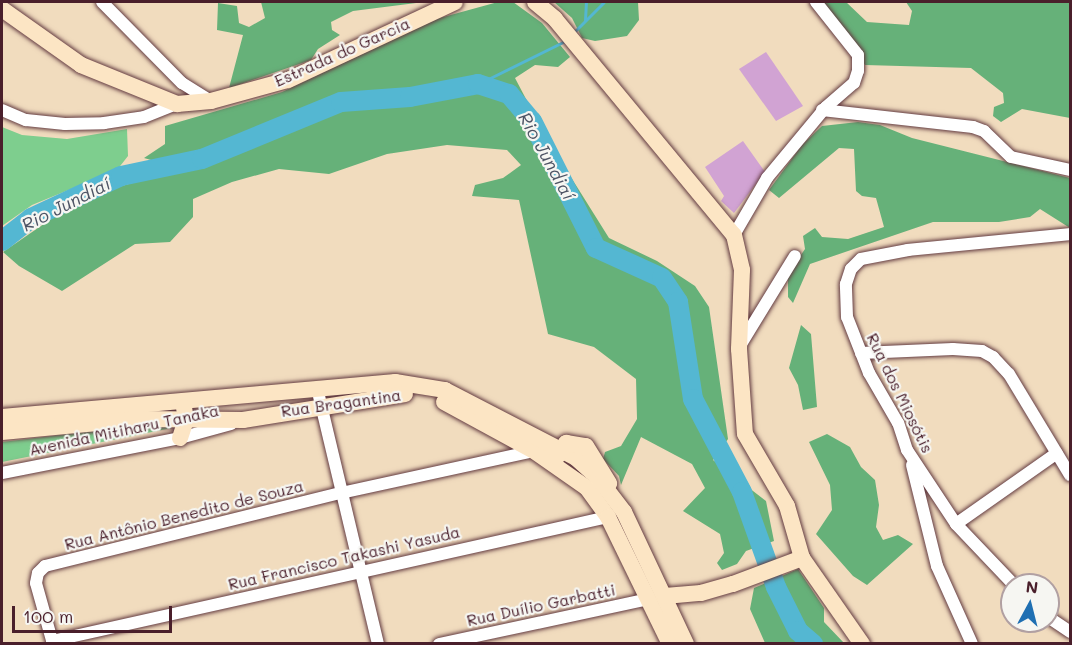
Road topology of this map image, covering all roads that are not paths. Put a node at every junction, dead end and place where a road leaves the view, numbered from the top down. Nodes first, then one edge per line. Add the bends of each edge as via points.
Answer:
1 (102, 2) edge
2 (455, 2) edge
3 (535, 2) edge
4 (816, 2) edge
5 (2, 9) edge
6 (211, 101) junction
7 (177, 104) junction
8 (2, 110) edge
9 (822, 110) junction
10 (1071, 170) edge
11 (1071, 234) edge
12 (734, 235) junction
13 (795, 256) dead end
14 (739, 349) junction
15 (861, 353) junction
16 (238, 396) junction
17 (320, 398) junction
18 (181, 400) junction
19 (2, 417) edge
20 (186, 417) junction
21 (220, 418) junction
22 (243, 420) junction
23 (2, 432) edge
24 (516, 433) junction
25 (180, 438) junction
26 (907, 450) junction
27 (534, 451) junction
28 (1057, 453) junction
29 (557, 457) junction
30 (6, 472) edge
31 (1071, 475) edge
32 (341, 493) junction
33 (608, 517) junction
34 (956, 524) junction
35 (802, 558) junction
36 (360, 571) junction
37 (1003, 573) edge
38 (664, 603) junction
39 (52, 642) edge
40 (378, 644) edge
41 (439, 644) edge
42 (670, 644) edge
43 (686, 644) edge
44 (862, 644) edge
45 (972, 644) edge

1 - 6 street via 182,83
2 - 6 main road, Estrada do Garcia via 288,80
3 - 12 main road via 562,28
4 - 9 street via 858,55 854,83
5 - 7 main road, Estrada do Garcia via 81,65
6 - 7 main road, Estrada do Garcia
7 - 8 street via 144,117 104,123 26,120
9 - 10 street via 978,129 1011,158
9 - 12 street via 767,178
11 - 15 street, Rua dos Miosótis via 908,250 861,259 851,268 846,284 847,317
12 - 14 main road via 742,270
13 - 14 street
14 - 35 main road via 745,434 787,506
15 - 26 street, Rua dos Miosótis via 898,423
15 - 28 street via 982,351 1009,374
16 - 17 main road
16 - 18 main road
16 - 21 main road
17 - 22 main road, Rua Bragantina
17 - 24 main road via 395,382 429,385
17 - 32 street
18 - 19 main road
18 - 20 main road
20 - 21 main road, Rua Bragantina
20 - 23 main road, Rua Bragantina
20 - 25 main road
21 - 22 main road, Rua Bragantina
22 - 25 street, Avenida Mitiharu Tanaka
24 - 27 main road
24 - 29 main road
25 - 30 street, Avenida Mitiharu Tanaka
26 - 34 street, Rua dos Miosótis
26 - 45 street via 937,566
27 - 29 main road
27 - 32 street, Rua Antônio Benedito de Souza
28 - 31 street
28 - 34 street
29 - 33 main road
29 - 38 main road via 588,469 615,498
32 - 36 street
32 - 39 street, Rua Antônio Benedito de Souza via 45,566 36,583
33 - 36 street, Rua Francisco Takashi Yasuda
33 - 38 main road
34 - 37 street, Rua dos Miosótis
35 - 38 main road via 751,579
35 - 44 main road
36 - 39 street, Rua Francisco Takashi Yasuda
36 - 40 street
38 - 41 street, Rua Duílio Garbatti
38 - 42 main road
38 - 43 main road

